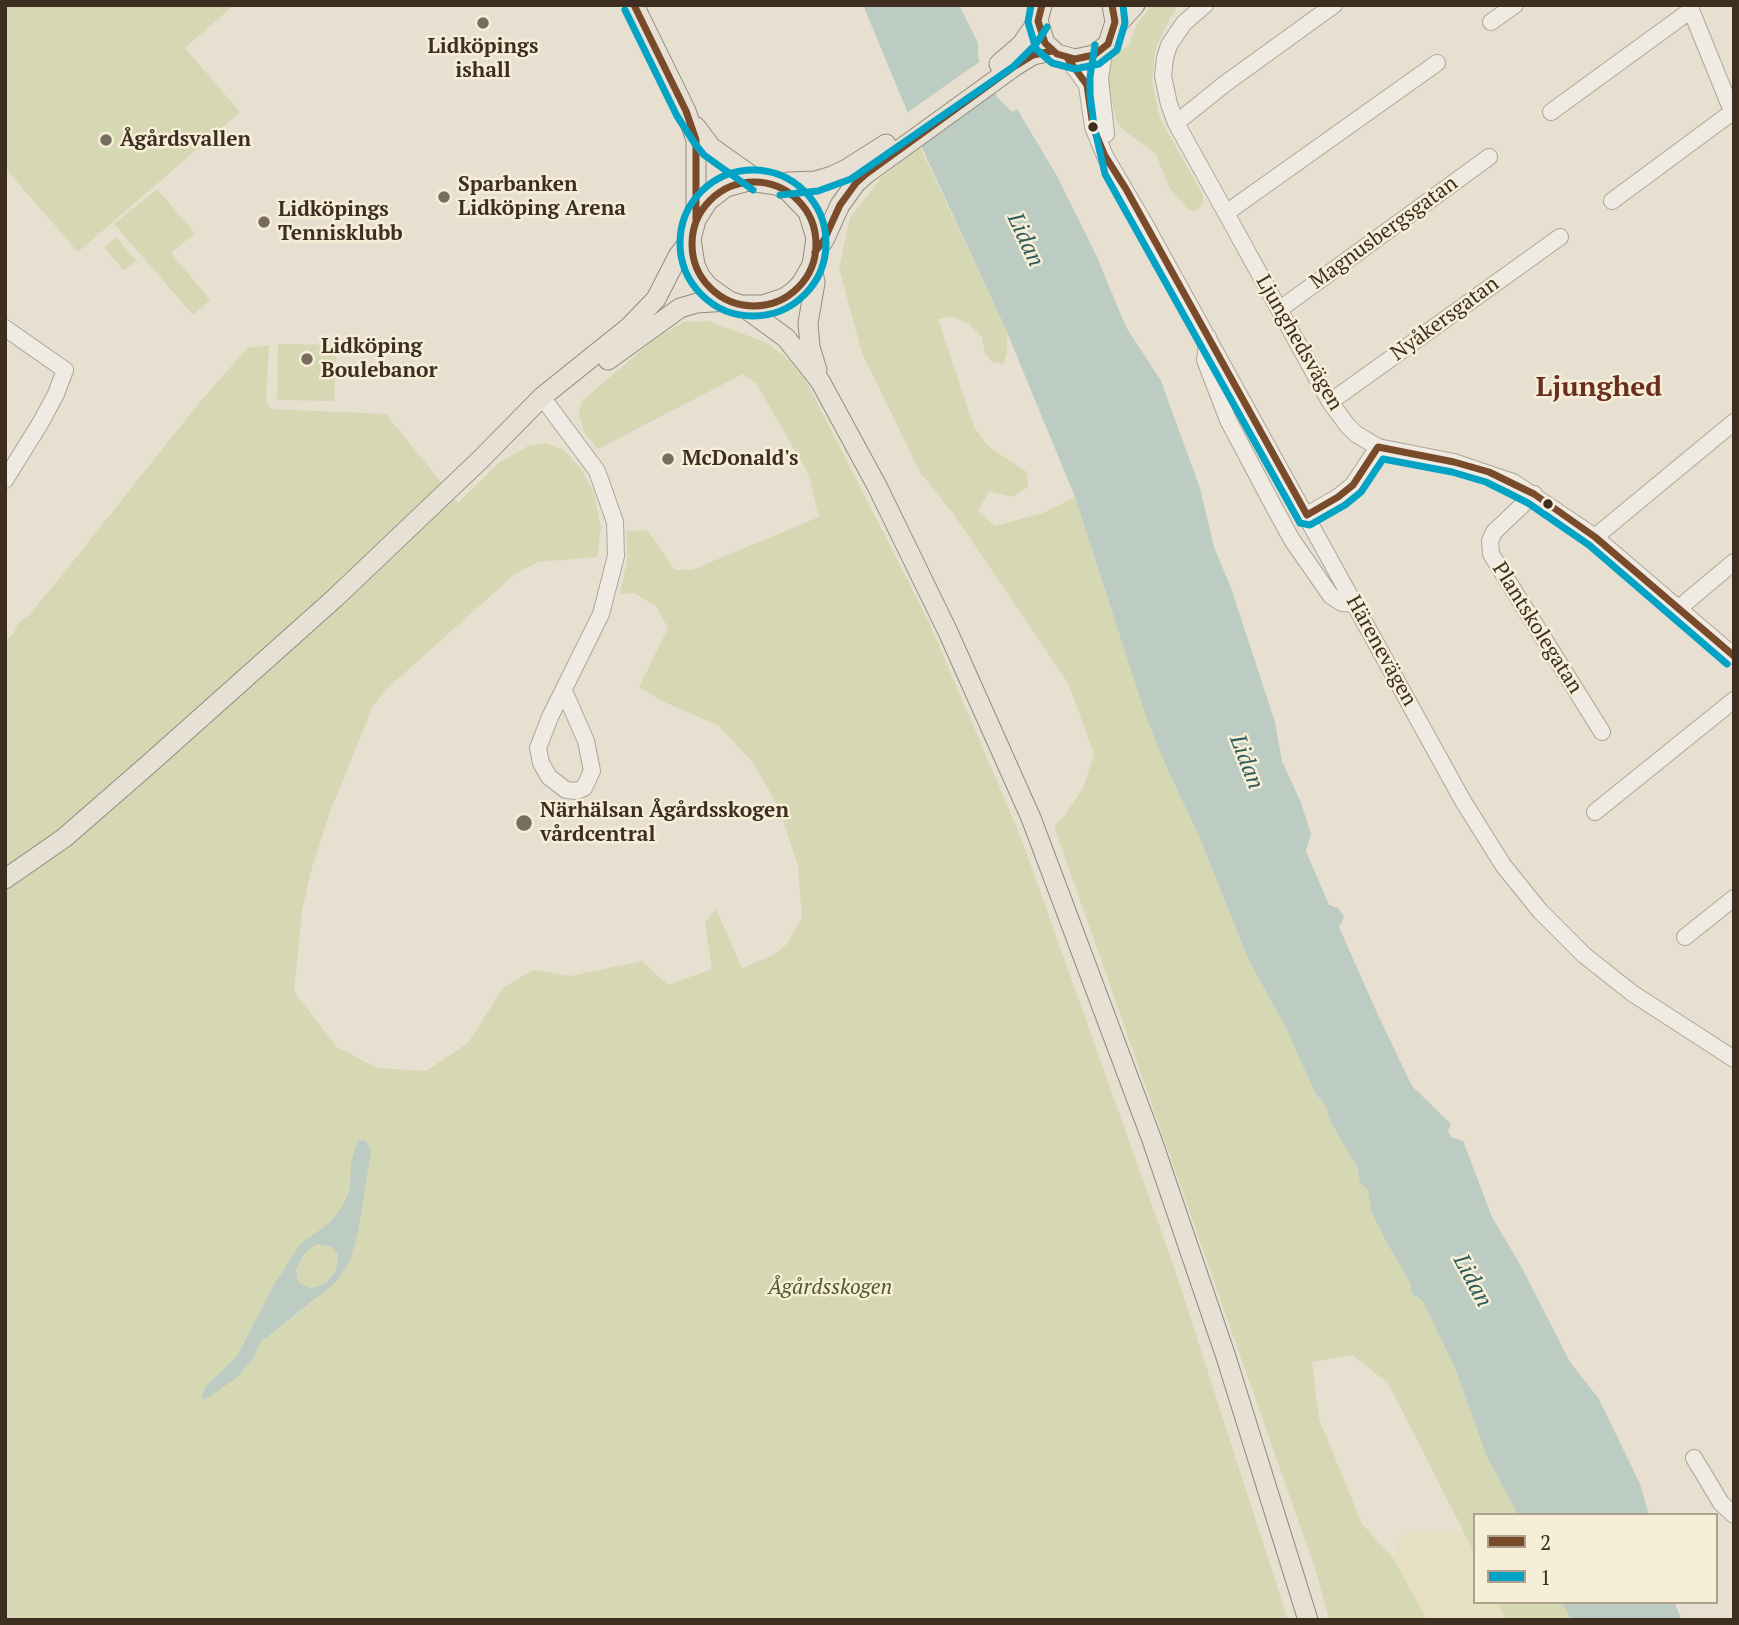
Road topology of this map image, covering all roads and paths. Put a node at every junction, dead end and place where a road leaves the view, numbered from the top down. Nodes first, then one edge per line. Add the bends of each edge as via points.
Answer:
1 (634, 5) edge
2 (1112, 5) edge
3 (1135, 5) edge
4 (1205, 5) edge
5 (1334, 5) edge
6 (1515, 5) edge
7 (1690, 8) edge
8 (1040, 10) edge
9 (1491, 22) dead end
10 (1115, 27) junction
11 (1105, 47) junction
12 (1060, 55) junction
13 (1010, 62) junction
14 (1437, 63) dead end
15 (686, 111) junction
16 (1551, 112) dead end
17 (1732, 114) edge
18 (1176, 123) junction
19 (888, 150) junction
20 (1489, 157) dead end
21 (1115, 170) junction
22 (768, 183) junction
23 (1612, 201) dead end
24 (1226, 214) junction
25 (693, 230) junction
26 (1560, 237) dead end
27 (814, 258) junction
28 (735, 303) junction
29 (1280, 309) junction
30 (5, 328) edge
31 (1208, 337) junction
32 (820, 381) junction
33 (545, 401) junction
34 (1330, 401) junction
35 (1734, 422) edge
36 (1378, 447) junction
37 (8, 471) edge
38 (1534, 494) junction
39 (1307, 515) junction
40 (1595, 537) junction
41 (1734, 562) edge
42 (1355, 604) junction
43 (1679, 608) junction
44 (1734, 656) edge
45 (564, 691) junction
46 (1734, 700) edge
47 (1602, 732) dead end
48 (1595, 812) dead end
49 (5, 878) edge
50 (1734, 898) edge
51 (1685, 937) dead end
52 (1734, 1059) edge
53 (1694, 1458) dead end
54 (1734, 1516) edge
55 (1308, 1620) edge

1 - 15 main road
2 - 10 main road
3 - 10 main road
4 - 18 street, Ljunghedsvägen via 1176,32 1164,58 1165,90
5 - 18 street
6 - 9 street
7 - 16 street
7 - 17 street
8 - 12 main road via 1042,38
8 - 13 main road
10 - 11 main road
11 - 12 main road via 1088,58
11 - 21 street, Härenevägen via 1100,93
12 - 13 main road via 1033,55
12 - 21 street, Härenevägen via 1087,85 1093,127
13 - 19 main road
14 - 24 street
15 - 22 main road via 711,147
15 - 25 main road via 696,141
17 - 23 street
18 - 24 street, Ljunghedsvägen
19 - 22 main road via 815,181
19 - 27 main road via 839,205
20 - 29 street, Magnusbergsgatan
21 - 31 street, Härenevägen
22 - 25 main road via 736,183 716,193 701,210
22 - 27 main road via 800,201 808,212 816,239
24 - 29 street, Ljunghedsvägen
25 - 28 main road via 700,276 718,295
25 - 33 main road via 665,286 645,312
26 - 34 street, Nyåkersgatan
27 - 28 main road via 801,284 784,298 763,305
27 - 32 main road via 808,323
28 - 32 main road via 786,338
28 - 33 main road via 680,308
29 - 34 street, Ljunghedsvägen
30 - 37 street via 65,370 46,413
31 - 39 street, Härenevägen
31 - 42 street via 1205,360 1228,420 1292,540 1331,596
32 - 55 main road via 948,632 1031,818 1156,1152
33 - 45 street via 597,471 617,542 601,614
33 - 49 main road via 149,764 64,838
34 - 36 street, Ljunghedsvägen via 1356,434
35 - 40 street
36 - 38 street, Ljunghedsvägen via 1478,469
36 - 39 street via 1353,485
38 - 40 street, Ljunghedsvägen
38 - 47 street, Plantskolegatan via 1494,532 1491,554
39 - 42 street, Härenevägen
40 - 43 street, Ljunghedsvägen
41 - 43 street
42 - 52 street, Härenevägen via 1463,801 1503,865 1540,911 1584,955 1632,993
43 - 44 street, Ljunghedsvägen
45 - 45 street via 538,754 549,776 566,790 576,791 584,788 592,771 586,741
46 - 48 street
50 - 51 street
53 - 54 street

